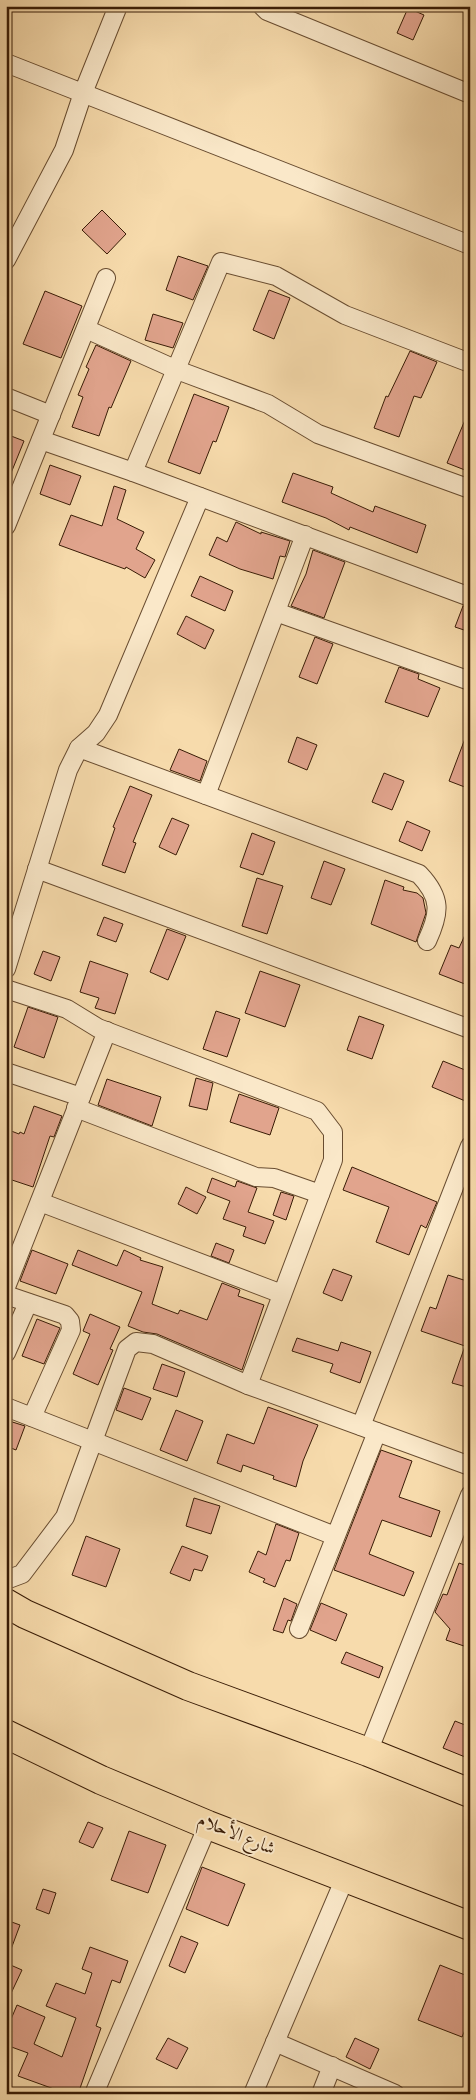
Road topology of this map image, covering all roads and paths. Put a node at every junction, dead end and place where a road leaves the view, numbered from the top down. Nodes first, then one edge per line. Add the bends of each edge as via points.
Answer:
1 (118, 6) edge
2 (262, 6) edge
3 (6, 63) edge
4 (83, 93) junction
5 (470, 94) edge
6 (470, 246) edge
7 (6, 260) edge
8 (106, 278) dead end
9 (86, 329) junction
10 (470, 363) edge
11 (177, 370) junction
12 (6, 397) edge
13 (51, 415) junction
14 (41, 440) junction
15 (133, 472) junction
16 (470, 489) edge
17 (200, 497) junction
18 (6, 526) edge
19 (305, 536) junction
20 (470, 597) edge
21 (276, 612) junction
22 (470, 681) edge
23 (79, 748) junction
24 (206, 795) junction
25 (37, 868) junction
26 (427, 941) dead end
27 (6, 969) edge
28 (6, 989) edge
29 (470, 1028) edge
30 (107, 1031) junction
31 (8, 1073) dead end
32 (78, 1103) junction
33 (470, 1146) edge
34 (320, 1194) junction
35 (40, 1202) junction
36 (6, 1287) edge
37 (282, 1294) junction
38 (6, 1295) edge
39 (28, 1303) junction
40 (6, 1353) edge
41 (248, 1385) junction
42 (6, 1407) edge
43 (32, 1417) junction
44 (369, 1429) junction
45 (94, 1442) junction
46 (470, 1466) edge
47 (470, 1495) edge
48 (335, 1536) junction
49 (6, 1580) edge
50 (6, 1602) edge
51 (299, 1629) dead end
52 (6, 1734) edge
53 (368, 1752) junction
54 (470, 1793) edge
55 (208, 1825) junction
56 (345, 1878) junction
57 (470, 1926) edge
58 (275, 2042) junction
59 (332, 2066) junction
60 (94, 2094) edge
61 (253, 2094) edge
62 (321, 2094) edge
63 (395, 2094) edge

1 - 4 street
2 - 5 street via 267,11
3 - 4 street
4 - 6 street
4 - 7 street via 64,150
8 - 9 street
9 - 11 street
9 - 13 street
10 - 11 street via 345,314 276,276 221,262
11 - 15 street
11 - 16 street via 268,404 318,434
12 - 13 street
13 - 14 street
14 - 15 street
14 - 18 street
15 - 17 street
17 - 19 street
17 - 23 street via 108,715 96,733
19 - 20 street
19 - 21 street
21 - 22 street
21 - 24 street
23 - 24 street
23 - 25 street via 68,770
24 - 26 street via 420,874 430,886 437,903 436,921
25 - 27 street
25 - 29 street
28 - 30 street via 67,1009
30 - 32 street
30 - 34 street via 317,1111 333,1132 333,1160
31 - 32 street
32 - 34 street via 256,1177 274,1178
32 - 35 street
33 - 44 street
34 - 37 street
35 - 36 street
35 - 37 street
37 - 41 street
38 - 39 street
39 - 40 street
39 - 43 street via 65,1315 71,1330
41 - 44 street
41 - 45 street via 153,1344 136,1342 127,1349
42 - 43 street
43 - 45 street
44 - 46 street
44 - 48 street
45 - 48 street
45 - 49 street via 65,1517 22,1574
47 - 53 street
48 - 51 street
50 - 53 main road via 25,1614 188,1686
52 - 55 main road, شارع الأحلام via 101,1780
53 - 54 main road
55 - 56 main road, شارع الأحلام
55 - 60 street
56 - 57 main road, شارع الأحلام
56 - 58 street
58 - 59 street
58 - 61 street
59 - 62 street
59 - 63 street

